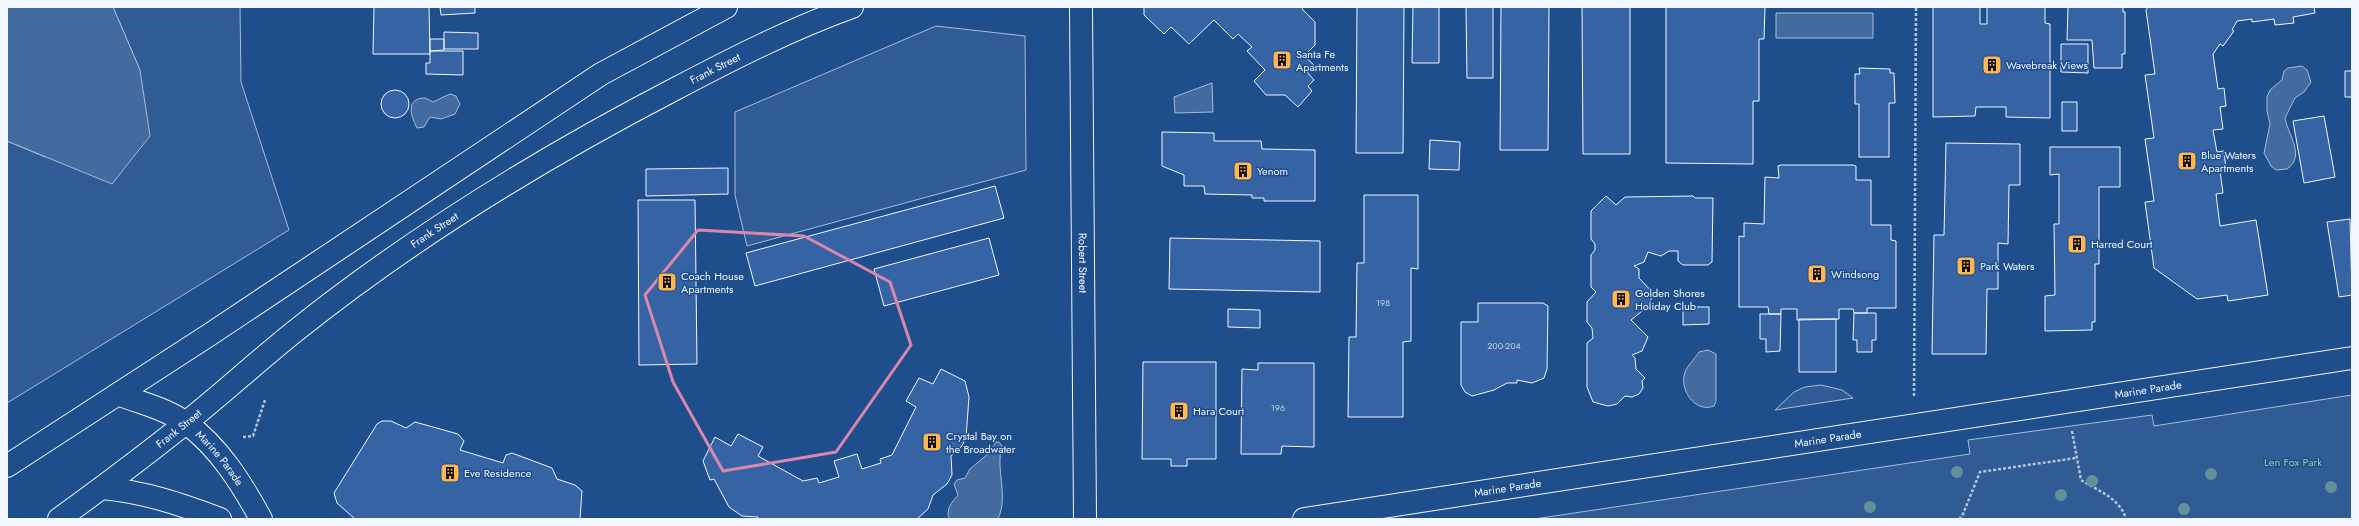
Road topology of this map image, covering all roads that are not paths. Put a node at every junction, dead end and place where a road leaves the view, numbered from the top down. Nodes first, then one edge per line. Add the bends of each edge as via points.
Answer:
1 (726, 7) edge
2 (852, 7) edge
3 (1081, 7) edge
4 (2352, 358) edge
5 (118, 394) junction
6 (186, 423) junction
7 (12, 463) edge
8 (102, 488) junction
9 (59, 519) edge
10 (220, 519) edge
11 (261, 519) edge
12 (1085, 519) edge
13 (1304, 519) edge

1 - 5 main road via 600,74
2 - 6 main road, Frank Street via 781,37 692,80 611,122 505,185 407,250 294,332
3 - 12 main road, Robert Street
4 - 13 main road, Marine Parade
5 - 6 main road, Marine Parade
5 - 7 main road
6 - 8 main road, Frank Street
6 - 11 main road, Marine Parade via 221,457 242,484
8 - 9 main road, Frank Street
8 - 10 main road via 135,491 163,498

